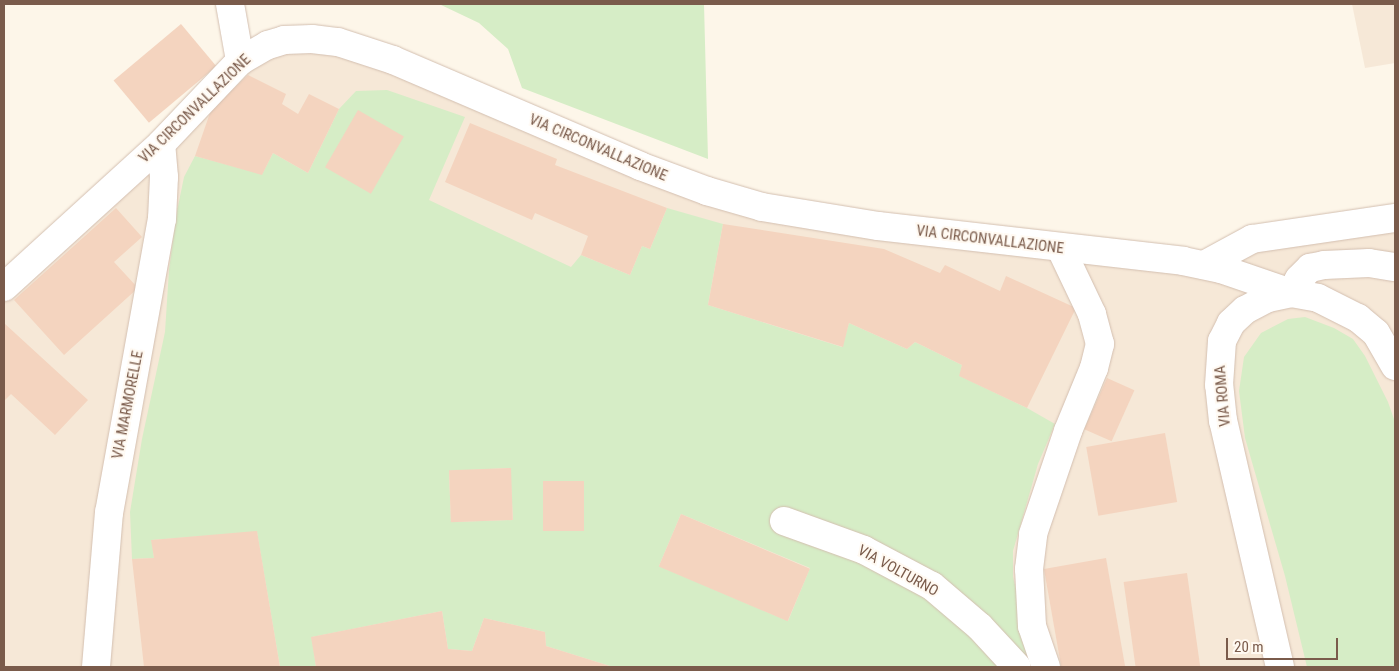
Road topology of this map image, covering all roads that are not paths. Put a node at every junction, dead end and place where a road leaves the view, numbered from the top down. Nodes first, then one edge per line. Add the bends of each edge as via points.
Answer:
1 (230, 4) edge
2 (240, 61) junction
3 (162, 144) junction
4 (1395, 218) edge
5 (1061, 249) junction
6 (1204, 265) junction
7 (1395, 267) edge
8 (4, 287) edge
9 (1291, 293) junction
10 (1395, 366) edge
11 (784, 521) dead end
12 (96, 667) edge
13 (1017, 667) edge
14 (1046, 667) edge
15 (1280, 667) edge

1 - 2 street
2 - 3 street, VIA CIRCONVALLAZIONE
2 - 5 street, VIA CIRCONVALLAZIONE via 259,49 284,40 338,42 413,67 640,166 762,207 819,218
3 - 8 street, VIA CIRCONVALLAZIONE
3 - 12 street, VIA MARMORELLE via 162,219 109,513
4 - 6 street via 1252,240
5 - 6 street, VIA CIRCONVALLAZIONE
5 - 14 street via 1092,314 1100,344 1034,534 1028,570 1032,626
6 - 9 street, VIA CIRCONVALLAZIONE
7 - 9 street via 1324,264 1310,268
9 - 10 street, VIA ROMA via 1318,298 1358,318 1376,333
9 - 15 street, VIA ROMA via 1255,303 1231,323 1222,341 1219,366 1223,420
11 - 13 street, VIA VOLTURNO via 864,550 932,586 980,628

